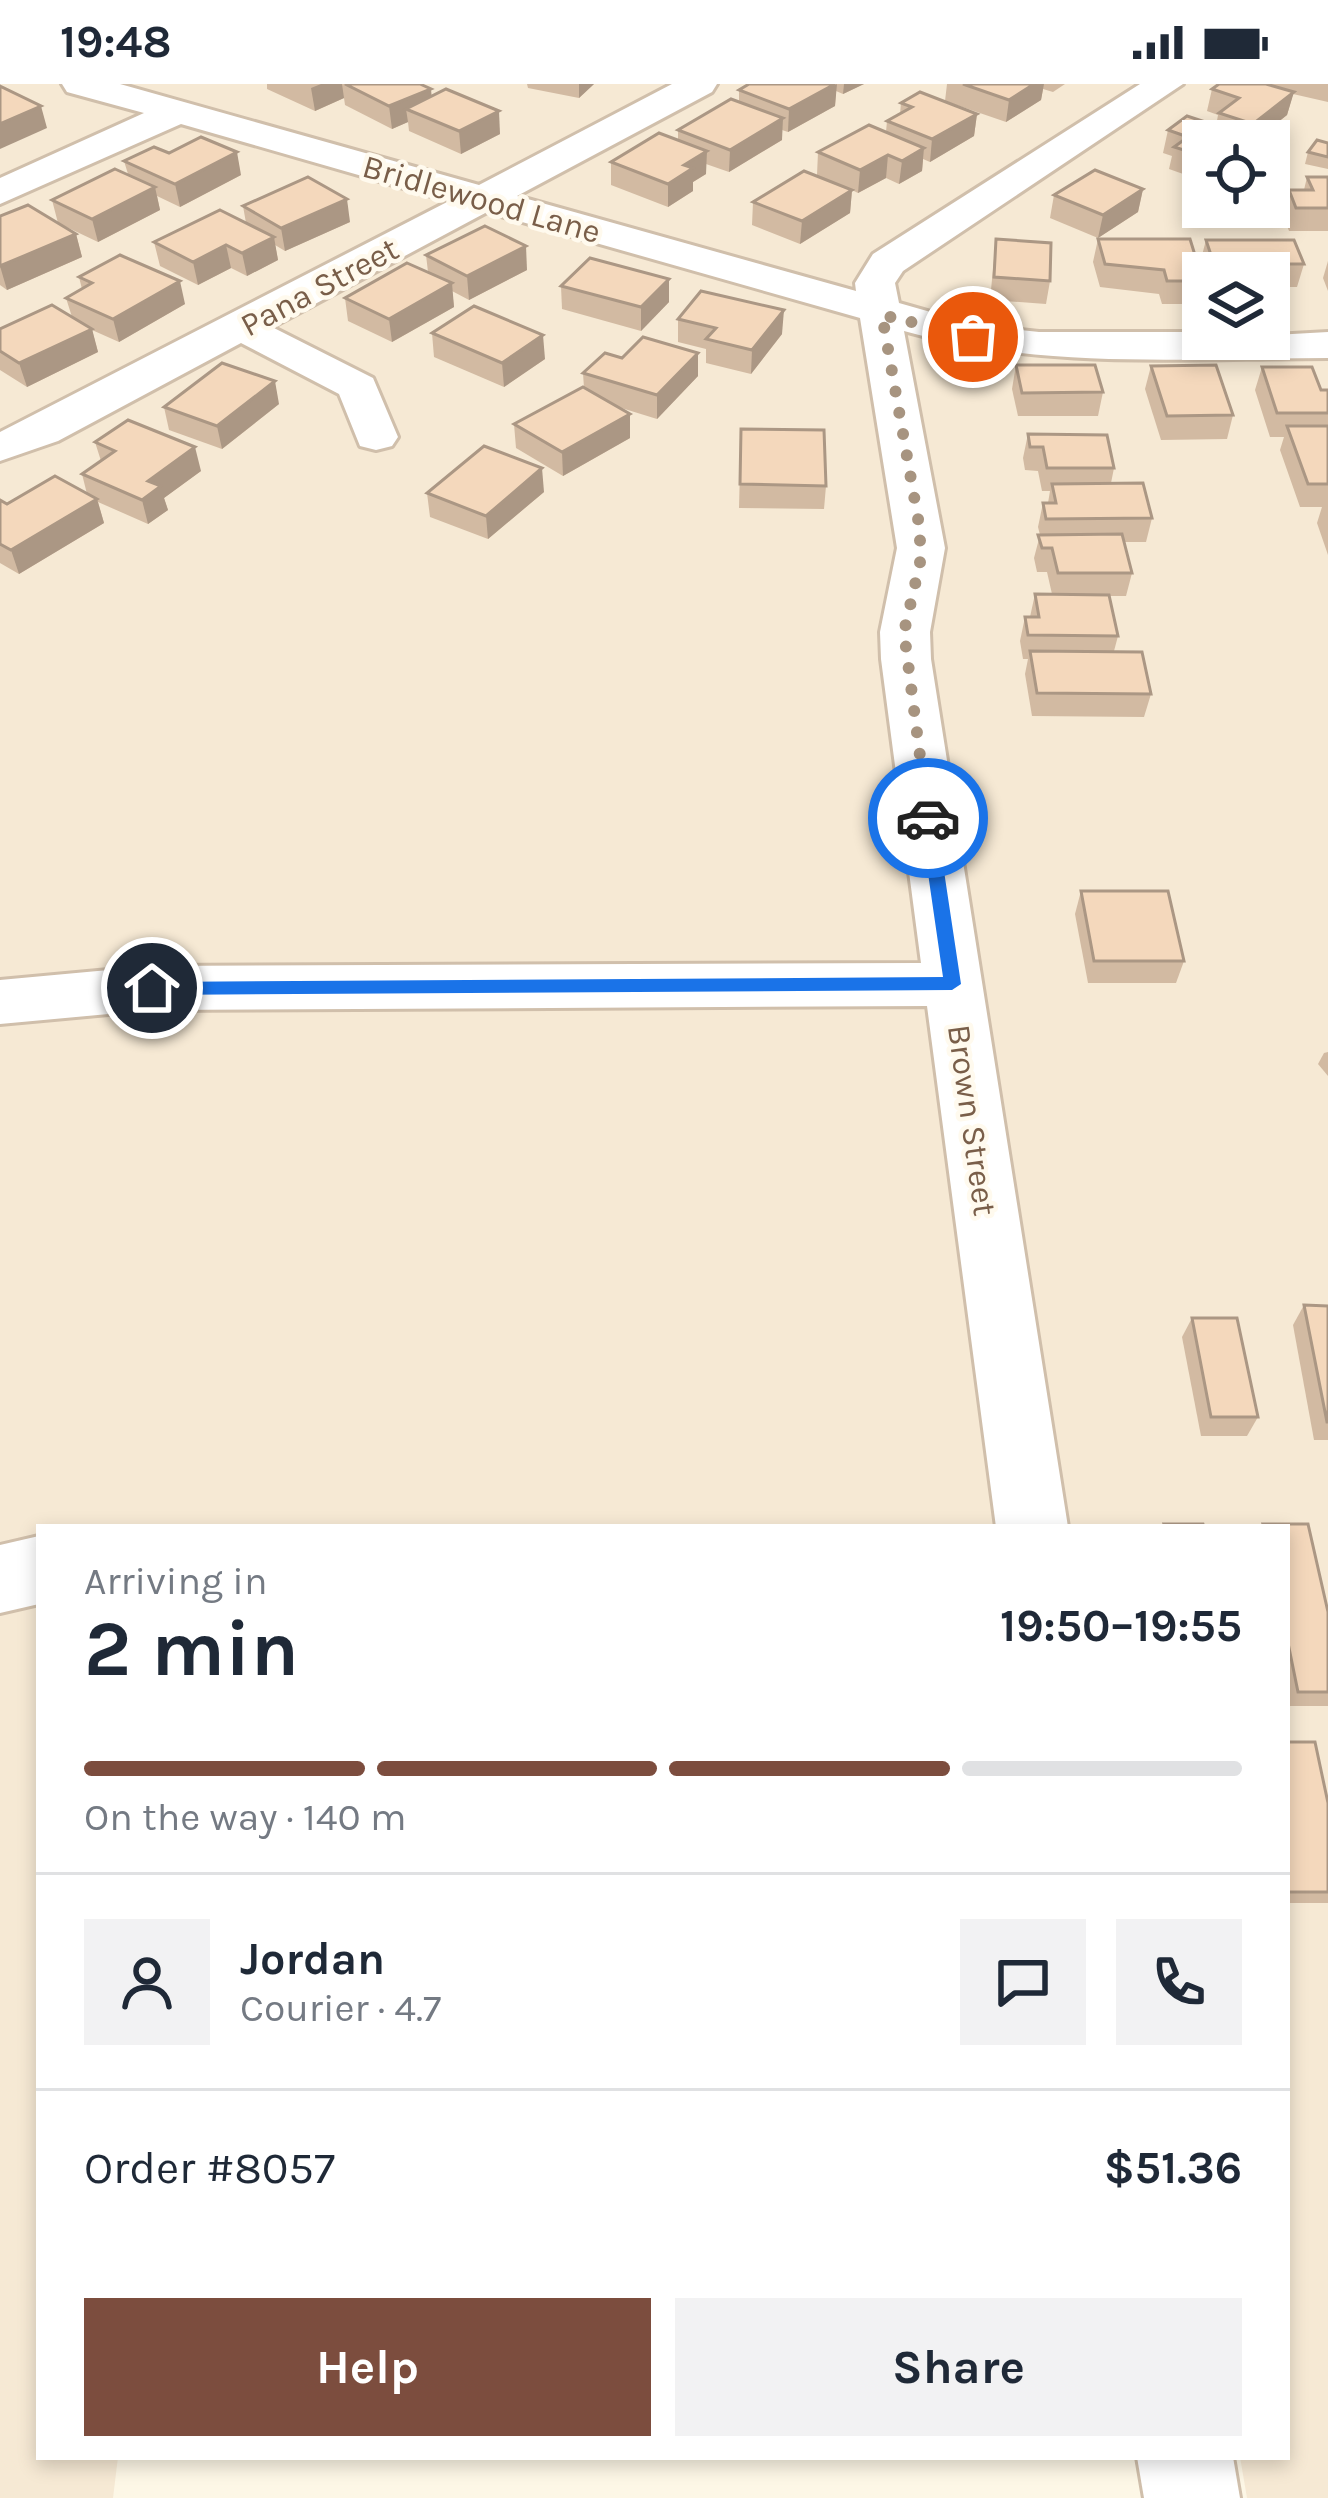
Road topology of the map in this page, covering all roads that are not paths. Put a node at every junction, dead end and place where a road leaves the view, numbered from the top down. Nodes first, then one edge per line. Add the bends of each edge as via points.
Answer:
1 (80, 84) edge
2 (699, 84) edge
3 (1165, 84) edge
4 (177, 112) junction
5 (0, 192) edge
6 (487, 198) junction
7 (882, 315) junction
8 (241, 327) junction
9 (1328, 345) edge
10 (376, 437) dead end
11 (0, 448) edge
12 (952, 984) junction
13 (0, 1002) edge
14 (1032, 1524) edge
15 (36, 1571) edge
16 (0, 1579) edge
17 (1186, 2460) edge
18 (1192, 2498) edge

1 - 4 street, Bridlewood Lane
2 - 6 street, Pana Street
3 - 7 street, Brown Street via 887,263 875,283
4 - 5 street
4 - 6 street, Bridlewood Lane
6 - 7 street, Bridlewood Lane
6 - 8 street, Pana Street
7 - 9 street, Bridlewood Lane via 1020,344
7 - 12 street, Brown Street via 920,530 904,632
8 - 10 street via 358,387
8 - 11 street, Pana Street
12 - 13 street via 152,988
12 - 14 street, Brown Street
15 - 16 street
17 - 18 street

